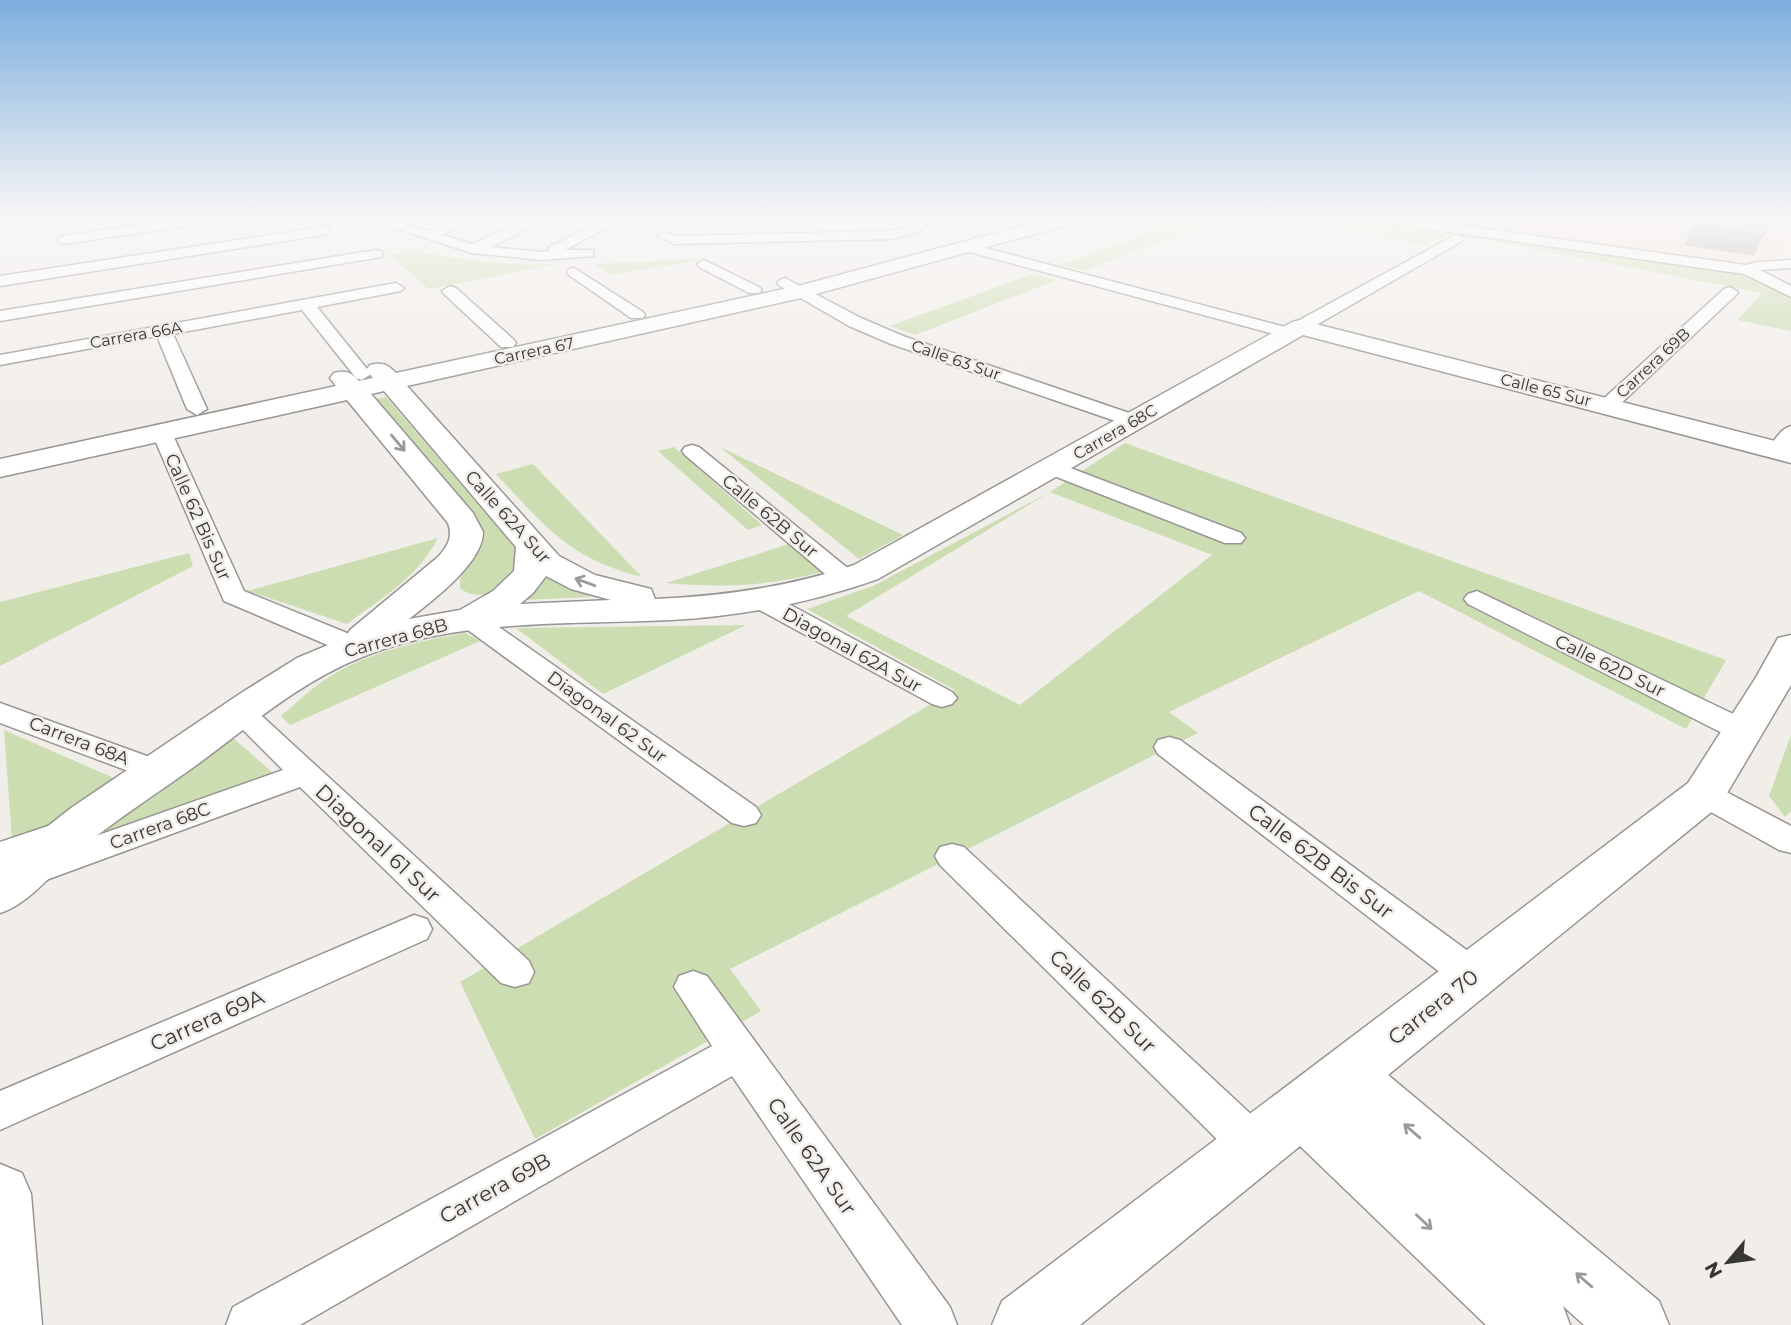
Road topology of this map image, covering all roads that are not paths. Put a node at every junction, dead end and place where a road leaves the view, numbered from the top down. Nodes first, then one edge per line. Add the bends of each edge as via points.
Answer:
1 (207, 282) edge
2 (588, 282) edge
3 (738, 282) edge
4 (814, 282) edge
5 (819, 282) edge
6 (1105, 282) edge
7 (1380, 282) edge
8 (1771, 282) edge
9 (396, 288) dead end
10 (793, 288) junction
11 (754, 290) junction
12 (450, 291) dead end
13 (1731, 292) dead end
14 (1791, 292) edge
15 (310, 309) dead end
16 (637, 315) junction
17 (0, 316) edge
18 (163, 330) junction
19 (1295, 330) junction
20 (507, 343) junction
21 (0, 360) edge
22 (366, 379) junction
23 (1607, 406) junction
24 (197, 409) junction
25 (1133, 421) junction
26 (162, 433) junction
27 (1787, 446) edge
28 (0, 450) edge
29 (692, 451) dead end
30 (1052, 467) junction
31 (0, 468) edge
32 (1233, 538) dead end
33 (532, 548) junction
34 (450, 565) junction
35 (847, 580) junction
36 (1477, 599) dead end
37 (762, 601) junction
38 (674, 607) junction
39 (470, 619) junction
40 (354, 646) junction
41 (1786, 671) edge
42 (942, 698) dead end
43 (0, 712) edge
44 (241, 713) junction
45 (1744, 731) junction
46 (1168, 747) dead end
47 (158, 771) junction
48 (305, 774) junction
49 (1704, 794) junction
50 (744, 814) dead end
51 (1791, 841) edge
52 (952, 856) dead end
53 (5, 876) edge
54 (414, 929) dead end
55 (515, 972) dead end
56 (1473, 976) junction
57 (693, 986) dead end
58 (739, 1051) junction
59 (1301, 1110) junction
60 (0, 1111) edge
61 (0, 1194) edge
62 (8, 1325) edge
63 (251, 1325) edge
64 (932, 1325) edge
65 (1026, 1325) edge
66 (1536, 1325) edge
67 (1635, 1325) edge

1 - 17 street
2 - 16 street
3 - 11 street
4 - 10 street, Carrera 67
5 - 10 street, Carrera 67
6 - 19 street, Calle 65 Sur
7 - 19 street, Carrera 68C
8 - 14 street
9 - 18 street, Carrera 66A
10 - 11 street, Carrera 67
10 - 22 street, Carrera 67
10 - 25 street, Calle 63 Sur via 897,340
11 - 16 street, Carrera 67
12 - 20 street
13 - 23 street, Carrera 69B
15 - 22 street, Calle 62A Sur
16 - 20 street, Carrera 67
18 - 21 street, Carrera 66A
18 - 24 street
19 - 23 street, Calle 65 Sur
19 - 25 street, Carrera 68C
20 - 22 street, Carrera 67
22 - 24 street, Carrera 67
22 - 26 street, Carrera 67
22 - 33 street, Calle 62A Sur
22 -> 34 street, Calle 62A Sur via 467,530 466,541
23 - 27 street, Calle 65 Sur
24 - 28 street, Carrera 67
25 - 30 street, Carrera 68C
26 - 31 street, Carrera 67
26 - 40 street, Calle 62 Bis Sur via 233,596
29 - 35 street, Calle 62B Sur
30 - 32 street
30 - 35 street, Carrera 68C
38 -> 33 street, Calle 62A Sur via 583,582 548,563
33 - 39 street via 531,570 523,583
34 - 39 street, Diagonal 62 Sur via 447,592
34 - 40 street, Calle 62A Sur
35 - 37 street, Carrera 68C
36 - 45 street, Calle 62D Sur
37 - 38 street, Carrera 68B
37 - 42 street, Diagonal 62A Sur
38 - 39 street, Carrera 68B
39 - 40 street, Carrera 68B
39 - 50 street, Diagonal 62 Sur
40 - 44 street, Carrera 68B via 307,669
41 - 45 street, Carrera 70
43 - 47 street, Carrera 68A
44 - 47 street, Carrera 68B
44 - 48 street, Diagonal 61 Sur
45 - 49 street, Carrera 70
46 - 56 street, Calle 62B Bis Sur
47 - 53 street, Carrera 68B
48 - 53 street, Carrera 68C
48 - 55 street, Diagonal 61 Sur
49 - 51 street
49 - 56 street, Carrera 70
52 - 59 street, Calle 62B Sur
54 - 60 street, Carrera 69A
56 - 59 street, Carrera 70
57 - 58 street, Calle 62A Sur
58 - 63 street, Carrera 69B
58 - 64 street, Calle 62A Sur
59 - 65 street, Carrera 70
59 -> 66 street, Calle 62B Sur
67 -> 59 street, Calle 62B Sur
61 - 62 street

